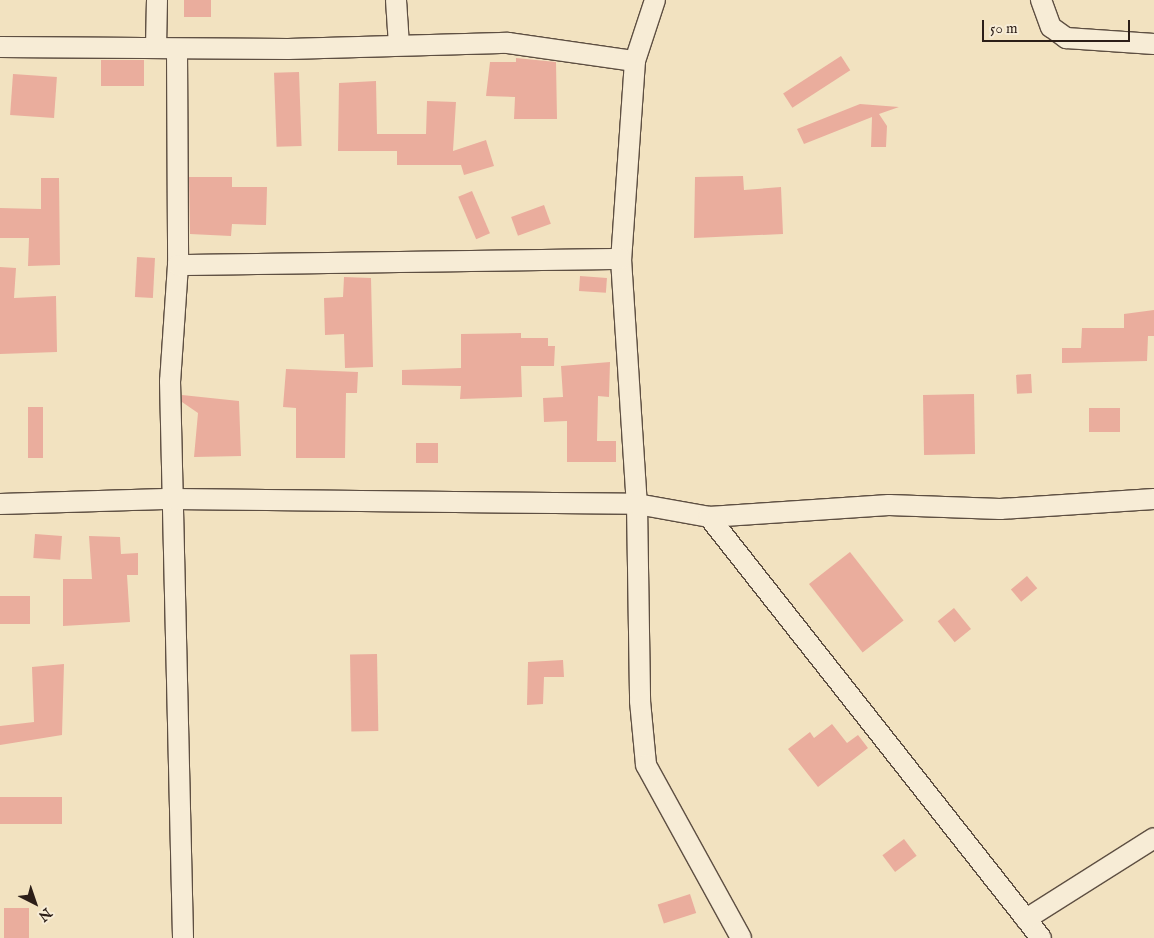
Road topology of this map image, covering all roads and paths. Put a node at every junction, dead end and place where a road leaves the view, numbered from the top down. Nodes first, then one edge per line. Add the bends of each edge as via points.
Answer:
1 (157, 0) edge
2 (396, 0) edge
3 (656, 0) edge
4 (1041, 0) edge
5 (1154, 44) edge
6 (399, 45) junction
7 (0, 47) edge
8 (156, 47) junction
9 (177, 50) junction
10 (635, 61) junction
11 (621, 259) junction
12 (178, 265) junction
13 (173, 499) junction
14 (1154, 499) edge
15 (0, 504) edge
16 (637, 504) junction
17 (709, 517) junction
18 (1154, 838) edge
19 (1026, 919) junction
20 (182, 938) edge
21 (741, 938) edge
22 (1041, 938) edge

1 - 8 street
2 - 6 street
3 - 10 street
4 - 5 street via 1051,27 1066,38
6 - 9 street
6 - 10 street via 508,44
7 - 8 street
8 - 9 street
9 - 12 street
10 - 11 street
11 - 12 street
11 - 16 street
12 - 13 street via 170,381
13 - 15 street
13 - 16 street
13 - 20 street
14 - 17 street via 1000,509 888,505
16 - 17 street
16 - 21 street via 640,701 646,765
17 - 19 street
18 - 19 street
19 - 22 street

